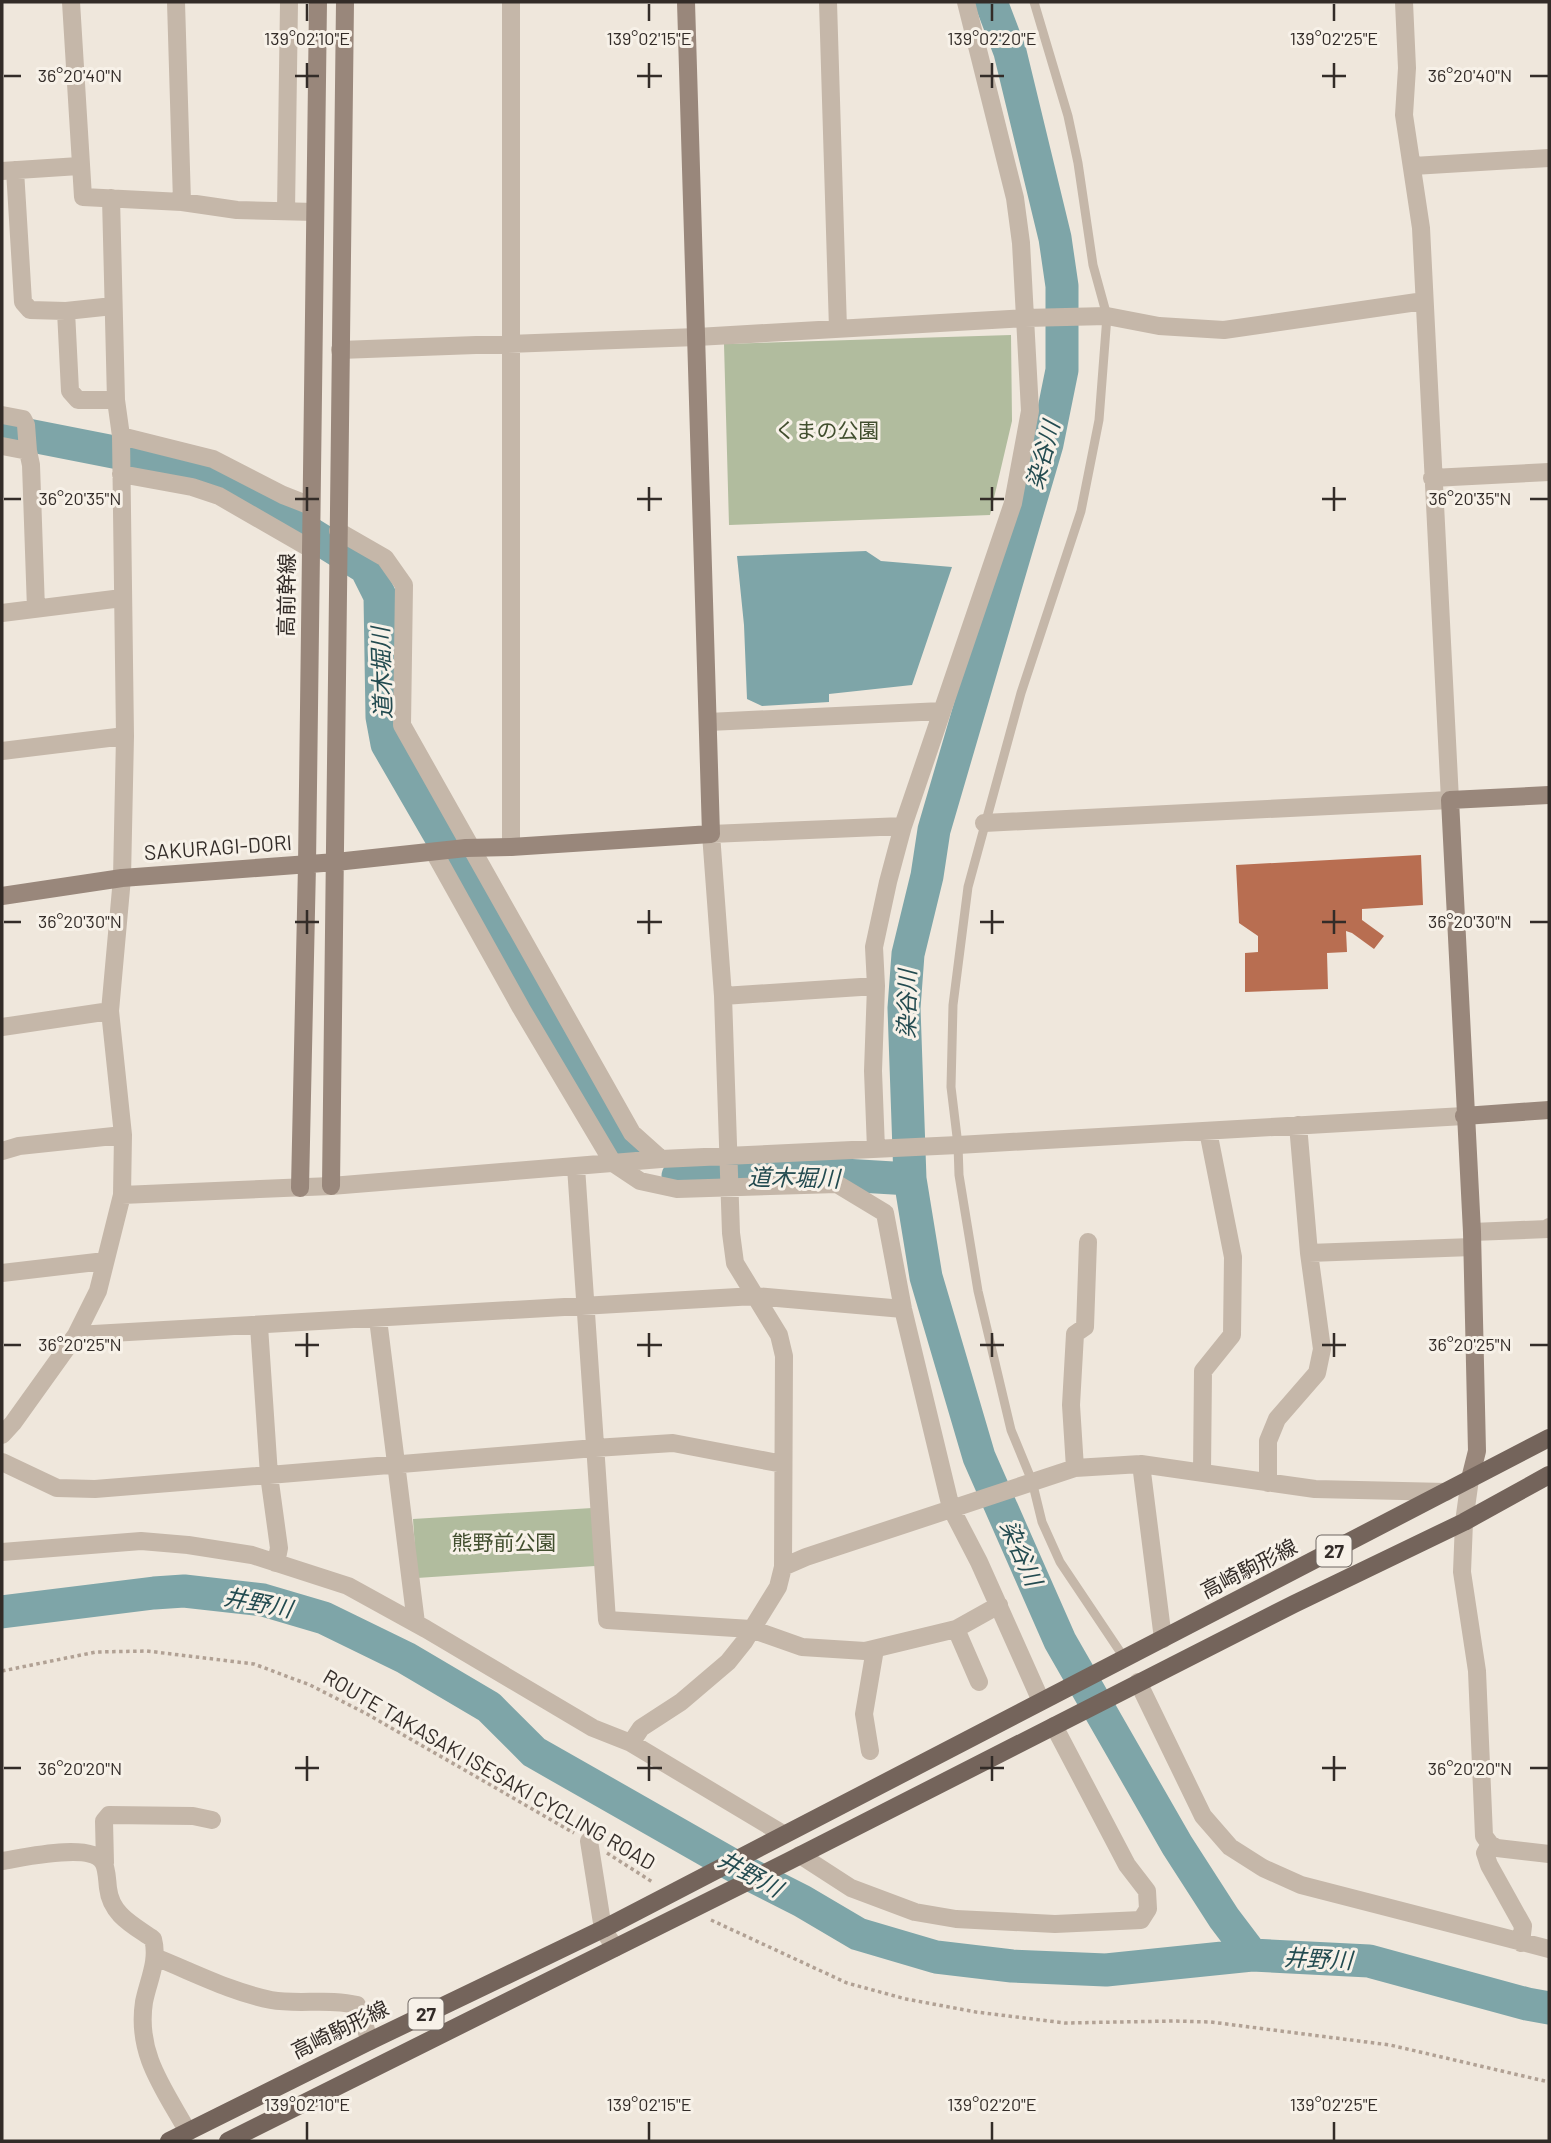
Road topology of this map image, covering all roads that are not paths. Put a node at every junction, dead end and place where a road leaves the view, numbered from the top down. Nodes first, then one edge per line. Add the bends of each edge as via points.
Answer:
1 (71, 2) edge
2 (176, 2) edge
3 (289, 2) edge
4 (318, 2) edge
5 (345, 2) edge
6 (511, 2) edge
7 (686, 2) edge
8 (828, 2) edge
9 (967, 2) edge
10 (1034, 2) edge
11 (1404, 2) edge
12 (1549, 158) edge
13 (79, 166) junction
14 (1413, 166) junction
15 (9, 171) edge
16 (111, 198) junction
17 (182, 202) junction
18 (286, 211) junction
19 (315, 212) junction
20 (1424, 302) junction
21 (113, 306) junction
22 (66, 311) junction
23 (1104, 317) junction
24 (1029, 319) junction
25 (838, 329) junction
26 (697, 337) junction
27 (512, 345) junction
28 (340, 350) junction
29 (116, 400) junction
30 (2, 415) edge
31 (121, 436) junction
32 (2, 446) edge
33 (27, 448) junction
34 (1549, 472) edge
35 (121, 474) junction
36 (1432, 478) junction
37 (311, 506) junction
38 (338, 531) junction
39 (311, 549) junction
40 (122, 598) junction
41 (36, 609) junction
42 (2, 613) edge
43 (942, 711) junction
44 (708, 722) junction
45 (125, 736) junction
46 (2, 751) edge
47 (1549, 794) edge
48 (1450, 800) junction
49 (984, 824) junction
50 (903, 826) junction
51 (711, 834) junction
52 (511, 847) junction
53 (469, 848) junction
54 (435, 851) junction
55 (336, 862) junction
56 (307, 865) junction
57 (122, 878) junction
58 (2, 896) edge
59 (876, 986) junction
60 (723, 996) junction
61 (110, 1011) junction
62 (2, 1027) edge
63 (1549, 1110) edge
64 (1464, 1116) junction
65 (1298, 1125) junction
66 (1208, 1131) junction
67 (123, 1135) junction
68 (952, 1146) junction
69 (880, 1149) junction
70 (2, 1151) edge
71 (661, 1159) junction
72 (729, 1160) junction
73 (613, 1163) junction
74 (576, 1167) junction
75 (331, 1186) junction
76 (729, 1186) junction
77 (300, 1188) junction
78 (122, 1195) junction
79 (1549, 1227) edge
80 (1472, 1240) junction
81 (1088, 1242) dead end
82 (1309, 1253) junction
83 (105, 1261) junction
84 (2, 1273) edge
85 (755, 1296) junction
86 (586, 1305) junction
87 (903, 1309) junction
88 (378, 1319) junction
89 (259, 1326) junction
90 (76, 1335) junction
91 (2, 1435) edge
92 (1549, 1438) edge
93 (595, 1448) junction
94 (2, 1462) edge
95 (395, 1464) junction
96 (783, 1464) junction
97 (1141, 1464) junction
98 (1075, 1468) junction
99 (1202, 1472) junction
100 (269, 1475) junction
101 (1549, 1475) edge
102 (1470, 1479) junction
103 (1028, 1482) junction
104 (1268, 1483) junction
105 (1446, 1492) junction
106 (955, 1506) junction
107 (1464, 1522) junction
108 (2, 1552) edge
109 (276, 1563) junction
110 (783, 1567) junction
111 (999, 1605) junction
112 (416, 1623) junction
113 (751, 1629) junction
114 (956, 1629) junction
115 (1163, 1639) junction
116 (875, 1649) junction
117 (1121, 1660) junction
118 (979, 1682) dead end
119 (1135, 1684) junction
120 (1044, 1700) junction
121 (1059, 1723) junction
122 (631, 1743) junction
123 (870, 1751) dead end
124 (212, 1820) dead end
125 (783, 1834) junction
126 (589, 1841) road end
127 (1490, 1844) junction
128 (1549, 1854) edge
129 (795, 1858) junction
130 (2, 1861) edge
131 (105, 1863) junction
132 (603, 1929) junction
133 (1521, 1943) junction
134 (615, 1948) junction
135 (1549, 1949) edge
136 (155, 1957) junction
137 (370, 2041) junction
138 (188, 2132) junction
139 (169, 2141) edge
140 (228, 2141) edge

1 - 13 street
2 - 17 street
3 - 18 street
4 - 19 street, 高前幹線
5 - 28 street
6 - 27 street
7 - 26 street
8 - 25 street
9 - 24 street via 1016,198
10 - 23 lane via 1068,116
11 - 14 street via 1405,115
12 - 14 street
13 - 15 street
13 - 16 street via 83,197
14 - 20 street
15 - 22 street via 23,302 30,310
16 - 17 street
16 - 21 street
17 - 18 street
18 - 19 street
19 - 37 street, 高前幹線
20 - 23 street via 1224,330
20 - 36 street
21 - 22 street
21 - 29 street
22 - 29 street via 70,391 78,400
23 - 24 street
23 - 49 lane via 1099,420 1081,512 1021,693
24 - 25 street
24 - 43 street via 1030,411 1013,503
25 - 26 street
26 - 27 street
26 - 44 street
27 - 28 street
27 - 52 street
28 - 38 street
29 - 31 street
30 - 33 street via 23,419
31 - 35 street
31 - 37 street via 213,459
32 - 33 street
33 - 41 street
34 - 36 street
35 - 39 street via 219,496
35 - 40 street
36 - 48 street
37 - 39 street, 高前幹線
38 - 53 street via 385,558 404,585 402,725
38 - 55 street
39 - 56 street, 高前幹線
40 - 41 street
40 - 45 street
41 - 42 street
43 - 44 street
43 - 50 street
44 - 51 street
45 - 46 street
45 - 57 street
47 - 48 street
48 - 49 street
48 - 64 street
49 - 68 lane via 968,887 953,1005
50 - 51 street
50 - 59 street via 874,947
51 - 52 street
51 - 60 street
52 - 53 street
53 - 54 street, SAKURAGI-DORI
53 - 71 street via 632,1133
54 - 55 street, SAKURAGI-DORI
54 - 73 street
55 - 56 street, SAKURAGI-DORI
55 - 75 street
56 - 57 street, SAKURAGI-DORI
56 - 77 street, 高前幹線
57 - 58 street, SAKURAGI-DORI
57 - 61 street
59 - 60 street
59 - 69 street via 873,1071
60 - 72 street
61 - 62 street
61 - 67 street
63 - 64 street
64 - 65 street
64 - 80 street
65 - 66 street
65 - 82 street
66 - 68 street
66 - 99 street via 1233,1257 1232,1335 1203,1371
67 - 70 street
67 - 78 street
68 - 69 street
68 - 103 lane via 993,1364
69 - 72 street
71 - 72 street
71 - 73 street
72 - 76 street
73 - 74 street
73 - 76 street via 640,1181 677,1189
74 - 75 street
74 - 86 street
75 - 77 street
76 - 85 street via 735,1264
76 - 87 street via 837,1184 885,1213
77 - 78 street
78 - 83 street
79 - 80 street
80 - 82 street
80 - 102 street via 1478,1451
81 - 98 street via 1085,1328 1075,1334 1071,1405
82 - 104 street via 1322,1349 1317,1373 1277,1419 1268,1441
83 - 84 street
83 - 90 street via 98,1291
85 - 86 street
85 - 87 street
85 - 96 street via 779,1335 784,1356
86 - 88 street
86 - 93 street
87 - 106 street
88 - 89 street
88 - 95 street
89 - 90 street
89 - 100 street
90 - 91 street
92 - 102 main road, 高崎駒形線 / 27
93 - 95 street
93 - 96 street via 673,1443
93 - 113 street via 607,1620
94 - 100 street via 57,1488
95 - 100 street
95 - 112 street
96 - 110 street
97 - 98 street
97 - 99 street
97 - 115 street
98 - 103 street
99 - 104 street
100 - 109 street via 279,1548
101 - 107 main road, 27
102 - 105 main road, 高崎駒形線 / 27
102 - 107 street
103 - 106 street
103 - 117 lane via 1060,1562
104 - 105 street via 1315,1489
105 - 115 main road, 高崎駒形線 / 27
106 - 110 street
106 - 111 street
107 - 119 main road, 27
107 - 127 street via 1462,1573 1477,1671 1484,1836
108 - 109 street via 141,1541 252,1555
109 - 112 street via 348,1587
110 - 113 street via 778,1587
111 - 114 street
111 - 120 street
112 - 122 street via 593,1728
113 - 116 street via 802,1647
113 - 122 street via 728,1662 681,1702 640,1728
114 - 116 street
114 - 118 street
115 - 117 main road, 高崎駒形線 / 27
116 - 123 street via 864,1714
117 - 120 main road, 27
119 - 121 main road, 27
119 - 133 street via 1203,1816 1230,1847 1301,1885
120 - 125 main road, 27
121 - 129 main road, 27
121 - 129 street via 1127,1865 1147,1891 1148,1909 1141,1920 1055,1924 915,1912 850,1888
122 - 125 street
124 - 131 street via 108,1815 104,1821
125 - 132 main road, 高崎駒形線 / 27
126 - 132 street
127 - 128 street
127 - 133 street via 1485,1853 1523,1926
129 - 134 main road, 27
130 - 131 street via 61,1851 98,1857
131 - 136 street via 116,1913 153,1939
132 - 134 street
132 - 137 main road, 高崎駒形線 / 27
133 - 135 street
134 - 140 main road, 27
136 - 137 street via 233,1990 271,2000 357,2005
136 - 138 street via 142,2025 145,2050
137 - 138 main road, 高崎駒形線 / 27
138 - 139 main road, 高崎駒形線 / 27

